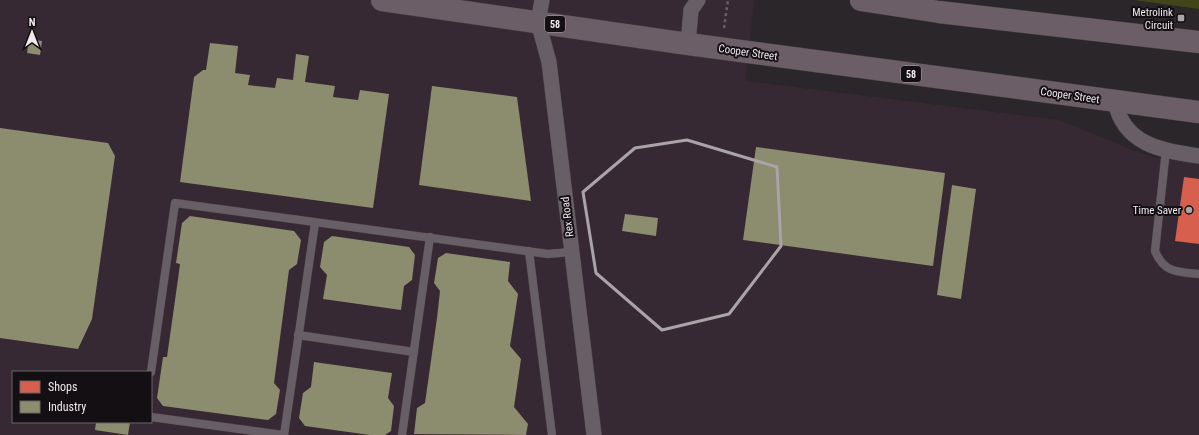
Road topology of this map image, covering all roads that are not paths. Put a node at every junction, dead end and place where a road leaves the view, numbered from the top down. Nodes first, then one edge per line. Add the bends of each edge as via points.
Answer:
1 (382, 0) edge
2 (542, 0) edge
3 (861, 0) edge
4 (691, 3) edge
5 (538, 22) junction
6 (1199, 42) edge
7 (688, 44) junction
8 (1115, 101) junction
9 (1199, 112) edge
10 (1166, 150) junction
11 (1199, 156) edge
12 (315, 222) junction
13 (430, 237) junction
14 (529, 251) junction
15 (571, 252) junction
16 (1199, 274) edge
17 (298, 336) junction
18 (414, 352) junction
19 (151, 371) edge
20 (152, 417) edge
21 (284, 435) edge
22 (402, 435) edge
23 (552, 435) edge
24 (594, 435) edge

1 - 5 main road, Cooper Street / 58
2 - 5 street, Rex Road
3 - 6 main road via 939,12
4 - 7 street
5 - 7 main road, Cooper Street / 58
5 - 15 street, Rex Road via 549,62
7 - 8 main road, Cooper Street / 58
8 - 9 main road, Cooper Street / 58
8 - 10 street, Cooper Street via 1118,115 1126,130 1143,143
10 - 11 street, Cooper Street
10 - 16 lane via 1155,251 1159,262 1166,267 1178,272
12 - 13 lane
12 - 17 lane
12 - 19 lane via 175,203
13 - 14 lane
13 - 18 lane
14 - 15 lane via 548,254
14 - 23 lane
15 - 24 street, Rex Road
17 - 18 lane
17 - 21 lane
18 - 22 lane
20 - 21 lane

